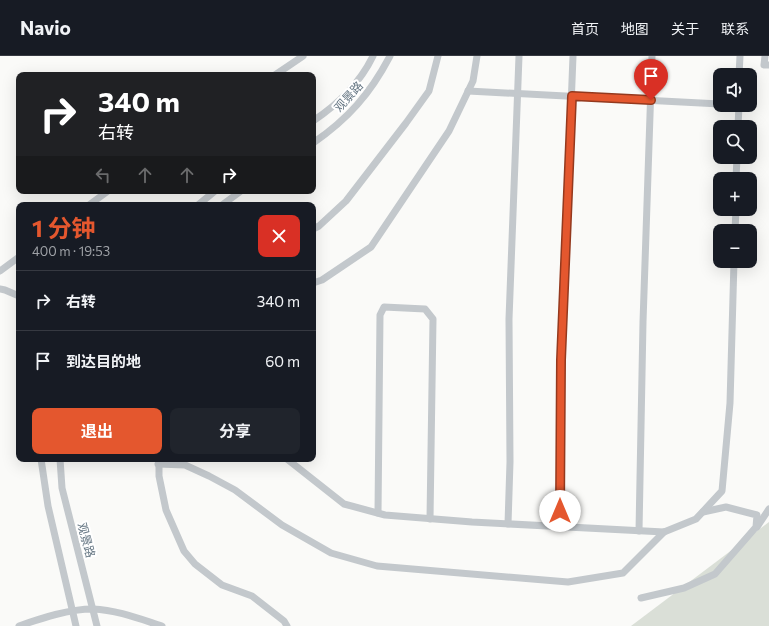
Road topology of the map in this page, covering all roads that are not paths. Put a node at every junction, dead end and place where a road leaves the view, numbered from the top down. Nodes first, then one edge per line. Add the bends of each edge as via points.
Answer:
1 (304, 56) edge
2 (373, 56) edge
3 (390, 56) edge
4 (438, 56) edge
5 (477, 56) edge
6 (519, 56) edge
7 (573, 56) edge
8 (652, 56) edge
9 (740, 56) edge
10 (765, 56) edge
11 (769, 65) edge
12 (739, 68) edge
13 (280, 72) edge
14 (468, 91) junction
15 (518, 94) junction
16 (572, 96) junction
17 (651, 100) junction
18 (713, 104) edge
19 (316, 119) edge
20 (316, 141) edge
21 (104, 194) edge
22 (211, 194) edge
23 (237, 194) edge
24 (93, 202) edge
25 (202, 202) edge
26 (226, 202) edge
27 (316, 228) edge
28 (16, 259) edge
29 (734, 268) edge
30 (0, 272) edge
31 (316, 282) edge
32 (0, 289) edge
33 (16, 295) edge
34 (41, 462) edge
35 (60, 462) edge
36 (158, 462) edge
37 (163, 462) edge
38 (291, 462) edge
39 (299, 462) edge
40 (299, 469) junction
41 (769, 509) edge
42 (703, 512) junction
43 (378, 513) junction
44 (430, 519) junction
45 (508, 524) junction
46 (560, 527) junction
47 (756, 527) junction
48 (639, 531) junction
49 (664, 532) junction
50 (641, 598) dead end
51 (93, 609) junction
52 (72, 612) junction
53 (19, 626) edge
54 (76, 626) edge
55 (97, 626) edge
56 (162, 626) edge
57 (287, 626) edge

1 - 13 street
2 - 19 street, 观景路 via 356,83
3 - 20 street, 观景路 via 353,111
4 - 27 street via 429,91 346,201
5 - 14 street via 473,81
6 - 15 street
7 - 16 street
8 - 17 street
9 - 12 street
10 - 11 street via 764,65
14 - 15 street
14 - 31 street via 449,131 371,247
15 - 16 street
15 - 45 street via 509,319
16 - 17 street
16 - 46 street via 561,360
17 - 18 street
17 - 48 street via 643,314
21 - 24 street
22 - 25 street
23 - 26 street
28 - 30 street
29 - 42 street via 730,403 722,491
32 - 33 street
34 - 52 street via 48,506
35 - 51 street, 观景路 via 62,488
36 - 57 street via 166,510 184,551 195,564 222,585 252,596
37 - 49 street via 185,466 235,490 282,525 331,553 377,566 568,582 623,573
38 - 40 street
39 - 40 street
40 - 43 street via 344,504
41 - 47 street
42 - 47 street via 726,507 757,515
42 - 49 street via 696,519
43 - 44 street
43 - 44 street via 380,316 384,307 425,309 433,319
44 - 45 street
45 - 46 street
46 - 48 street
47 - 50 street via 715,574 684,588
48 - 49 street
51 - 52 street
51 - 55 street, 观景路
51 - 56 street via 126,615
52 - 53 street via 41,618
52 - 54 street

